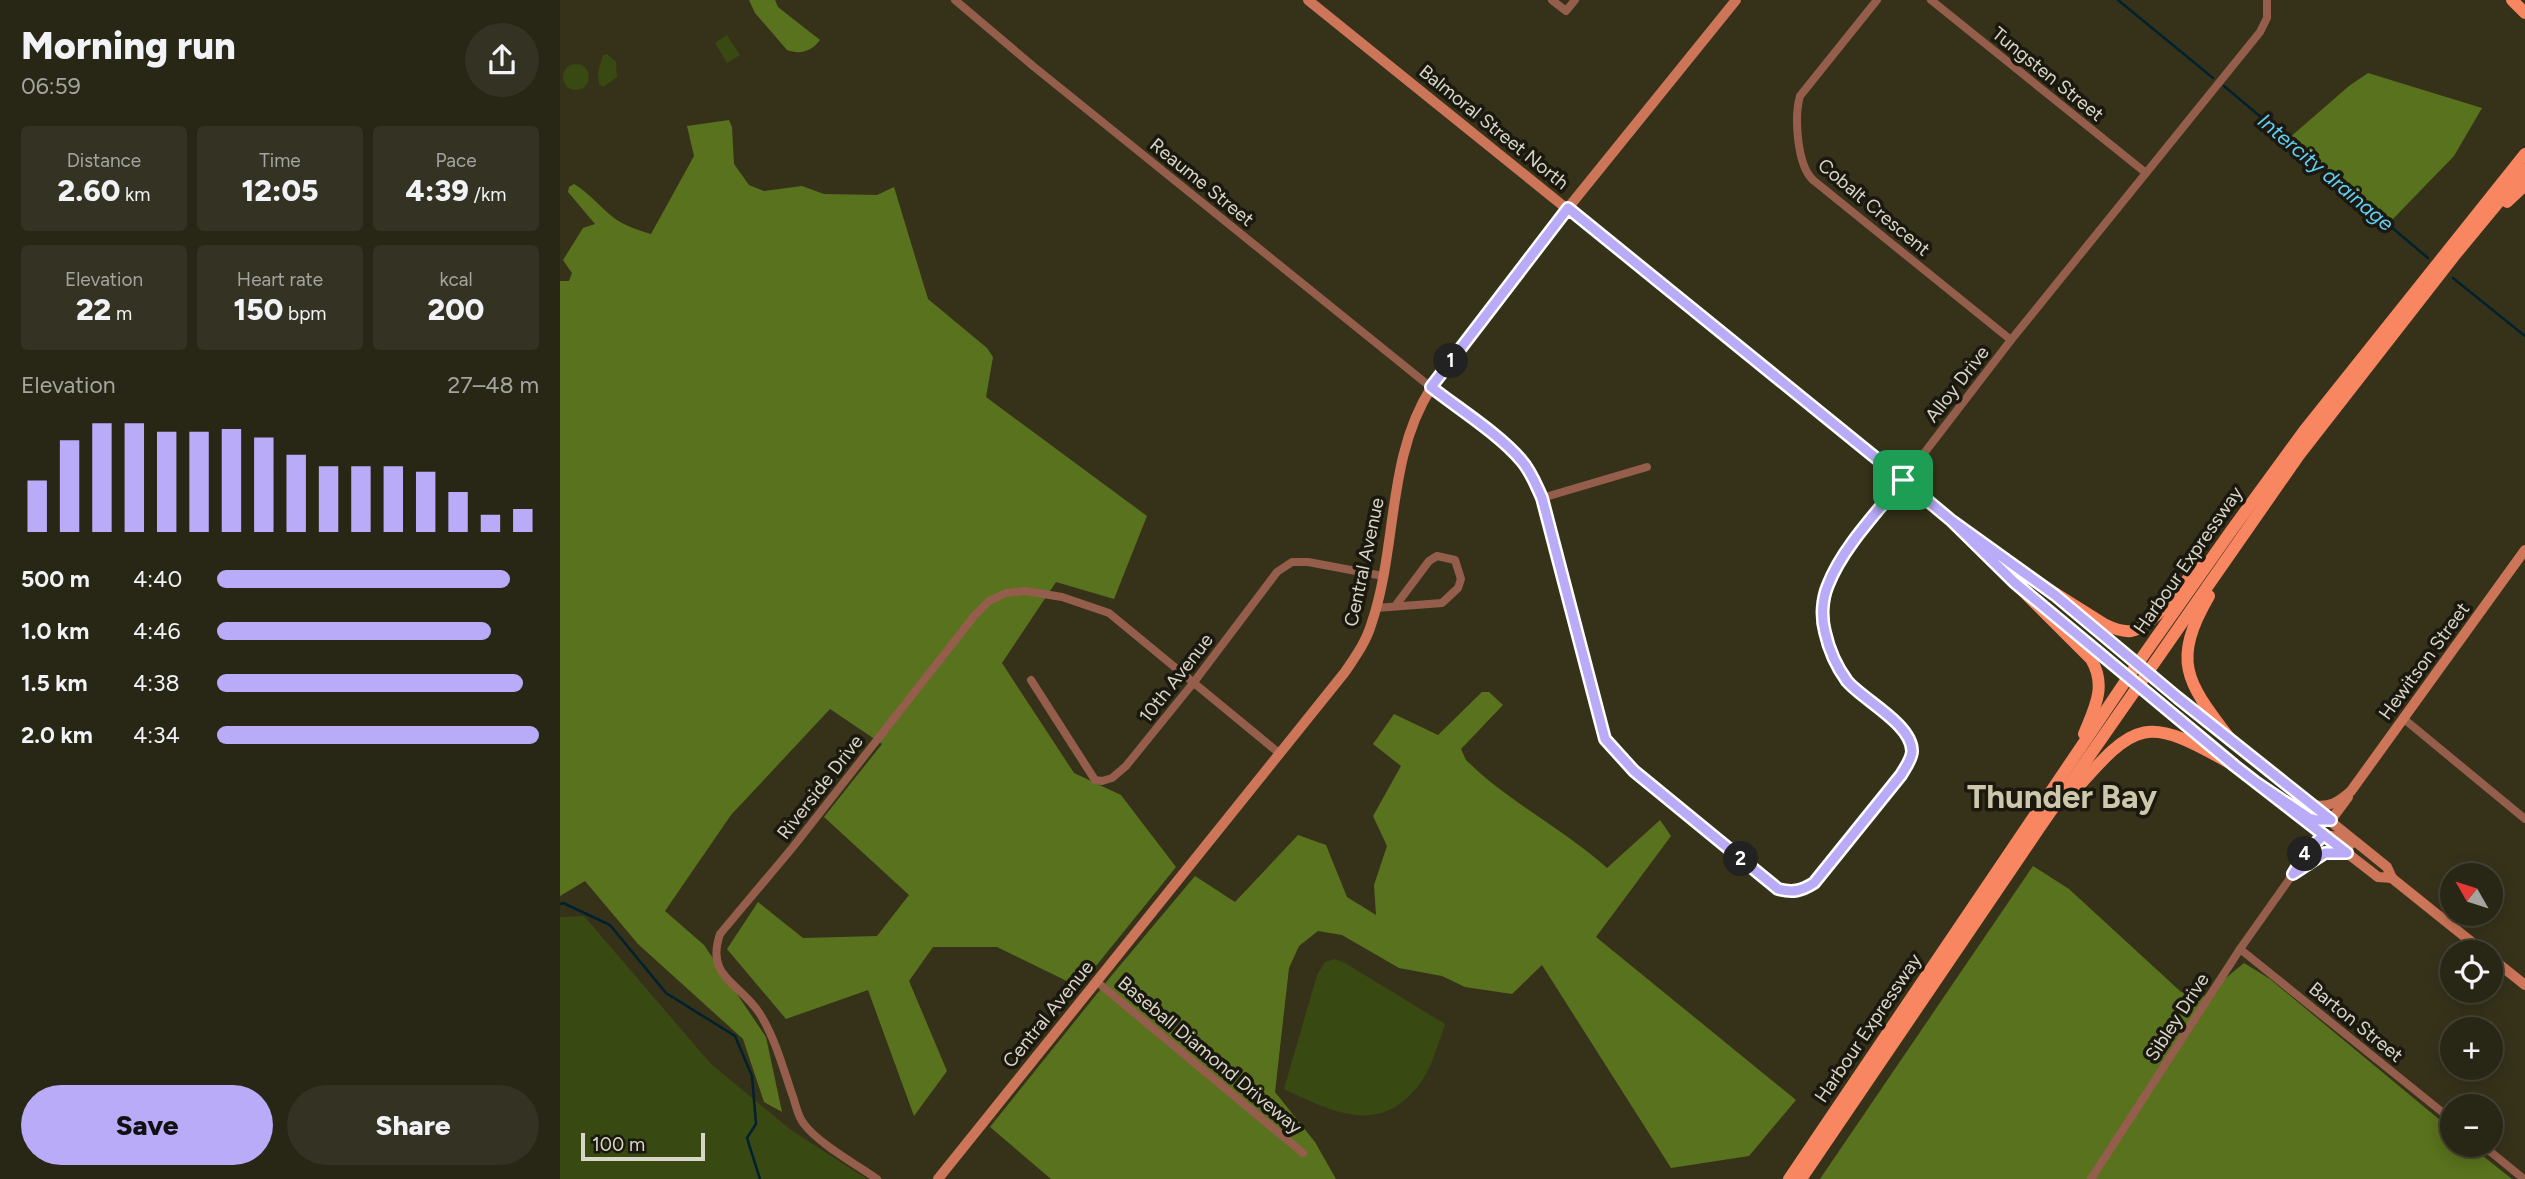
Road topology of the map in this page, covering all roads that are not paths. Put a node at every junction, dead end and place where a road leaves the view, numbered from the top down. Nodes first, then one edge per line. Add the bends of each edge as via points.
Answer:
1 (955, 0) edge
2 (1308, 0) edge
3 (1552, 0) edge
4 (1575, 0) edge
5 (1736, 0) edge
6 (1877, 0) edge
7 (1931, 0) edge
8 (2267, 0) edge
9 (2514, 0) edge
10 (2525, 11) edge
11 (2525, 152) edge
12 (2525, 170) edge
13 (2146, 173) junction
14 (2525, 185) edge
15 (1568, 208) junction
16 (2462, 246) junction
17 (2011, 340) junction
18 (1431, 387) junction
19 (1647, 467) dead end
20 (1903, 480) junction
21 (1542, 498) junction
22 (2252, 502) junction
23 (1952, 521) junction
24 (2247, 528) junction
25 (2525, 550) edge
26 (1383, 576) junction
27 (2014, 582) junction
28 (2042, 586) junction
29 (1396, 605) junction
30 (1376, 608) junction
31 (2143, 668) junction
32 (1031, 680) dead end
33 (2134, 680) junction
34 (1194, 682) junction
35 (2403, 719) junction
36 (2230, 739) junction
37 (1279, 753) junction
38 (2074, 758) junction
39 (2235, 766) junction
40 (2257, 783) junction
41 (2351, 791) junction
42 (2312, 804) junction
43 (2525, 819) edge
44 (2331, 820) junction
45 (2324, 835) junction
46 (2031, 840) junction
47 (2347, 853) junction
48 (1759, 874) joint
49 (2293, 874) junction
50 (2392, 878) junction
51 (2469, 940) edge
52 (2240, 948) junction
53 (2503, 967) edge
54 (1096, 981) junction
55 (2525, 985) edge
56 (2440, 1110) edge
57 (1303, 1153) dead end
58 (2498, 1157) edge
59 (877, 1179) edge
60 (938, 1179) edge
61 (1789, 1179) edge
62 (1801, 1179) edge
63 (2091, 1179) edge
64 (2524, 1179) edge

1 - 18 street, Reaume Street
2 - 15 main road, Balmoral Street North
3 - 4 street via 1566,11
5 - 15 main road, Central Avenue
6 - 17 street, Cobalt Crescent via 1800,96 1797,116 1804,169
7 - 13 street, Tungsten Street
8 - 13 street, Alloy Drive via 2267,18 2260,32
9 - 10 main road
11 - 22 main road, Harbour Expressway
12 - 16 main road, Harbour Expressway
13 - 17 street, Alloy Drive
14 - 16 main road
15 - 18 main road, Central Avenue
15 - 20 main road, Balmoral Street North
16 - 24 main road, Harbour Expressway
17 - 20 street, Alloy Drive
18 - 21 street, Reaume Street via 1521,460
18 - 26 main road, Central Avenue via 1405,447
19 - 21 street
20 - 23 main road, Balmoral Street North
20 - 48 street, Alloy Drive via 1840,562 1827,585 1822,614 1836,666 1858,692 1900,726 1912,750 1909,763 1814,883 1789,892
21 - 48 street, Reaume Street via 1605,739 1634,771
22 - 28 main road via 2154,617 2137,629 2104,624
22 - 31 main road, Harbour Expressway
23 - 27 main road, Balmoral Street North
23 - 28 main road, Balmoral Street North
24 - 31 main road, Harbour Expressway
24 - 36 main road via 2201,608 2186,661 2197,694
25 - 35 main road, Hewitson Street
26 - 30 main road, Central Avenue
26 - 34 street, 10th Avenue via 1292,562 1277,572
27 - 33 main road, Balmoral Street North
27 - 38 main road via 2097,669 2099,695
28 - 31 main road, Balmoral Street North
29 - 29 street via 1442,603 1461,579 1455,560 1437,556 1429,561
29 - 30 street
30 - 37 main road, Central Avenue via 1355,657
31 - 33 main road, Harbour Expressway
31 - 36 main road, Balmoral Street North
32 - 34 street, 10th Avenue via 1095,780 1102,781 1126,766
33 - 38 main road, Harbour Expressway
33 - 39 main road, Balmoral Street North
33 - 46 main road, Harbour Expressway
34 - 37 street, Riverside Drive
34 - 59 street, Riverside Drive via 1109,613 1062,597 1025,591 989,601 720,934 714,951 718,967 761,1015 802,1122
35 - 41 main road, Hewitson Street
35 - 43 street
36 - 42 main road, Balmoral Street North
37 - 54 main road, Central Avenue
38 - 61 main road, Harbour Expressway
39 - 40 main road, Balmoral Street North
39 - 46 main road via 2172,733 2136,734 2110,751
40 - 44 main road via 2309,818
40 - 45 main road, Balmoral Street North
41 - 42 main road via 2329,805
41 - 44 main road, Hewitson Street
42 - 44 main road, Balmoral Street North
44 - 50 main road, Balmoral Street North via 2387,867
45 - 47 main road, Balmoral Street North
45 - 49 main road
45 - 50 main road via 2339,837
46 - 62 main road, Harbour Expressway
47 - 49 main road via 2325,853
47 - 50 main road, Balmoral Street North via 2378,877
49 - 52 street, Sibley Drive
50 - 51 main road, Balmoral Street North
52 - 56 street, Barton Street
52 - 63 street, Sibley Drive
53 - 55 main road
54 - 57 street, Baseball Diamond Driveway
54 - 60 main road, Central Avenue
58 - 64 street

